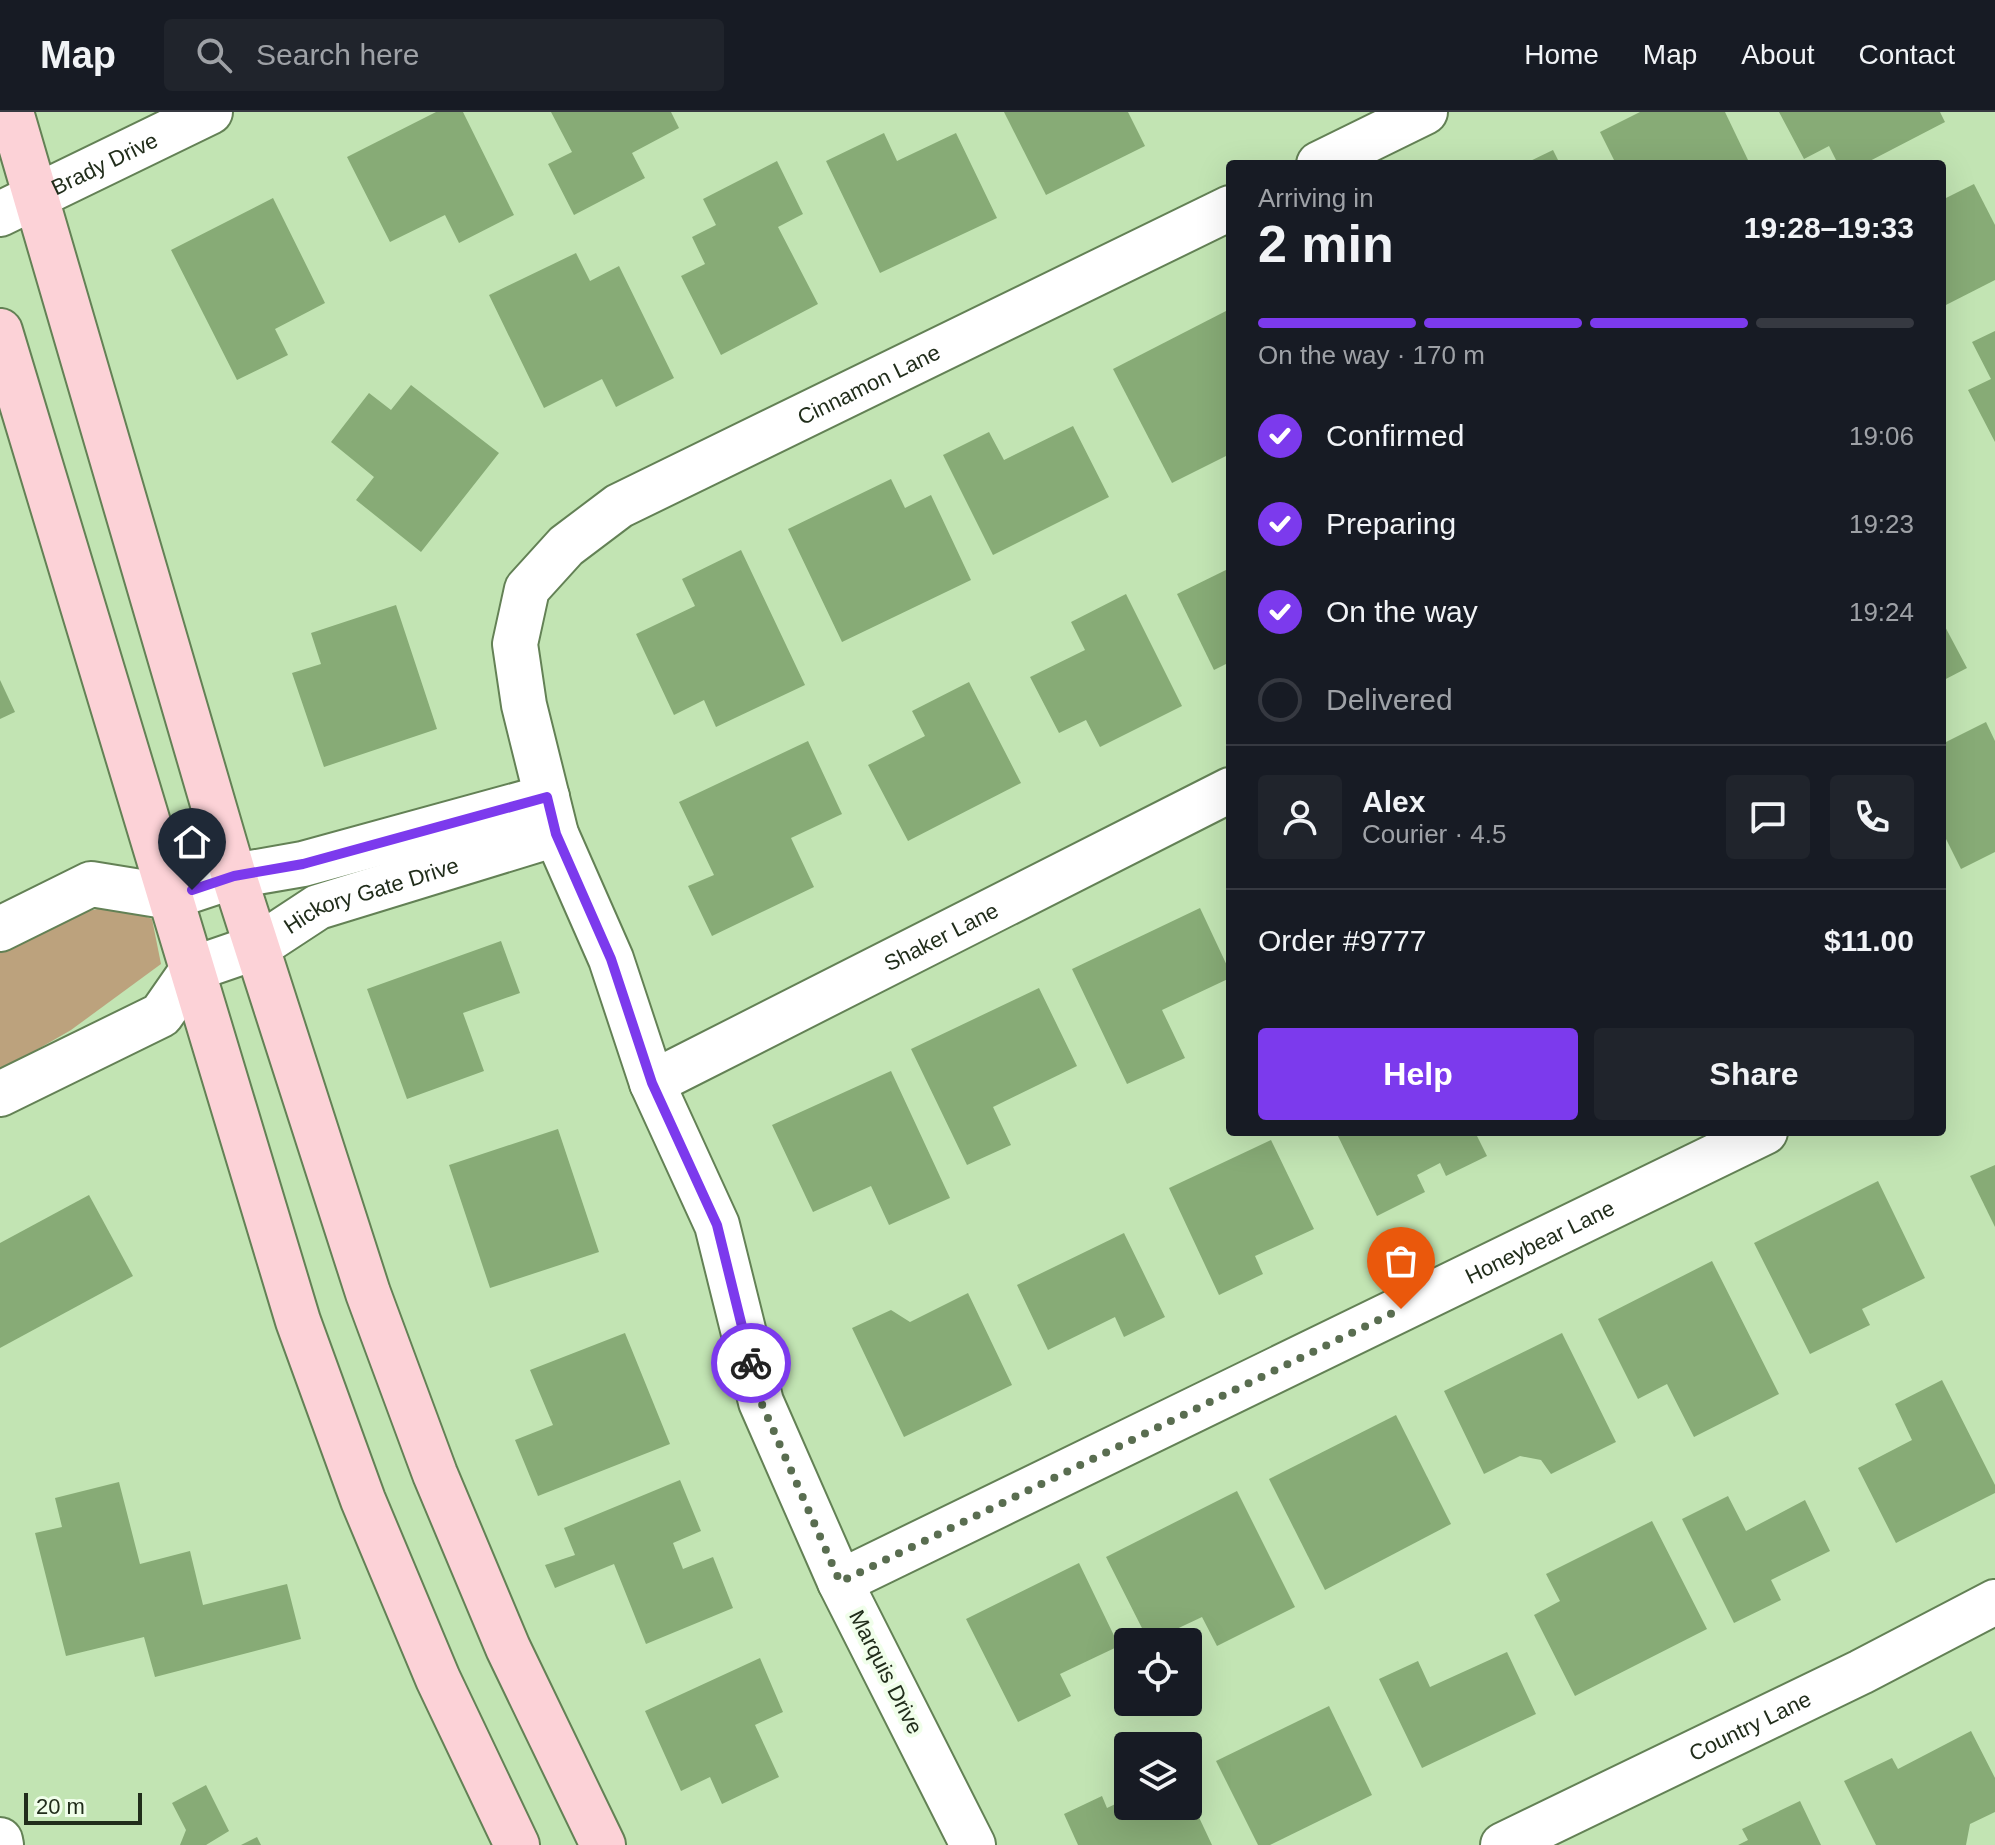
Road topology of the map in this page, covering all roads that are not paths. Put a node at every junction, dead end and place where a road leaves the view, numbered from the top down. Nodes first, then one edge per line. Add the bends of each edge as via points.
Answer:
1 (11, 112) edge
2 (210, 112) edge
3 (1425, 112) edge
4 (1327, 160) edge
5 (18, 205) edge
6 (1226, 210) edge
7 (0, 331) edge
8 (527, 589) joint
9 (1226, 792) edge
10 (552, 815) junction
11 (234, 876) junction
12 (171, 897) junction
13 (0, 929) edge
14 (257, 947) junction
15 (193, 969) junction
16 (652, 1083) junction
17 (0, 1094) edge
18 (1757, 1136) edge
19 (840, 1582) junction
20 (1995, 1602) edge
21 (517, 1845) edge
22 (603, 1845) edge
23 (973, 1845) edge
24 (1503, 1845) edge

1 - 5 main road
2 - 5 street, Brady Drive
3 - 4 street
5 - 11 main road
6 - 8 street, Cinnamon Lane via 619,506 566,546
7 - 12 main road
8 - 10 street, Marquis Drive via 515,644 524,705
9 - 16 street, Shaker Lane
10 - 11 street, Hickory Gate Drive
10 - 14 street, Hickory Gate Drive via 318,907
10 - 16 street, Marquis Drive via 611,959
11 - 12 street, Hickory Gate Drive
11 - 14 main road
12 - 13 street via 91,884
12 - 15 main road
14 - 15 street, Hickory Gate Drive
14 - 22 main road via 368,1293 435,1474 508,1648
15 - 17 street via 161,1015
15 - 21 main road via 298,1321 363,1500 438,1679
16 - 19 street, Marquis Drive via 717,1225 761,1402
18 - 19 street, Honeybear Lane
19 - 23 street, Marquis Drive
20 - 24 street, Country Lane

